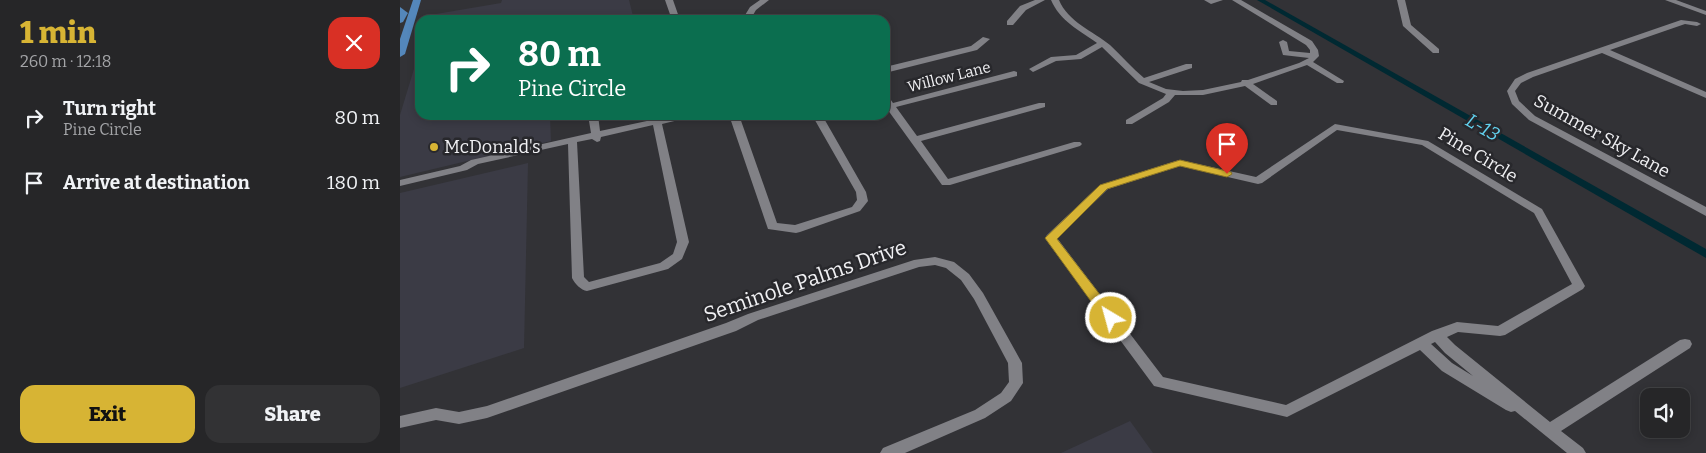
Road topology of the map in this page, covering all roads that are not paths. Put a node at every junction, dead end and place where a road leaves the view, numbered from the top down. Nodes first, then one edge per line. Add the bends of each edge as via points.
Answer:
1 (417, 0) edge
2 (669, 0) edge
3 (765, 0) edge
4 (1041, 0) edge
5 (1055, 0) edge
6 (1208, 0) edge
7 (1218, 0) edge
8 (1236, 0) edge
9 (1401, 0) edge
10 (1669, 0) edge
11 (400, 10) edge
12 (1706, 13) edge
13 (674, 15) edge
14 (749, 15) edge
15 (400, 20) edge
16 (1010, 23) dead end
17 (1697, 24) dead end
18 (403, 34) edge
19 (986, 39) dead end
20 (1283, 42) dead end
21 (1103, 43) junction
22 (1602, 50) junction
23 (1436, 51) dead end
24 (400, 54) edge
25 (1312, 59) junction
26 (1189, 66) dead end
27 (890, 69) edge
28 (1033, 69) dead end
29 (1014, 74) dead end
30 (1142, 81) junction
31 (1340, 81) dead end
32 (1245, 82) junction
33 (1172, 93) junction
34 (1706, 95) edge
35 (890, 102) edge
36 (1274, 103) dead end
37 (890, 105) edge
38 (1042, 105) dead end
39 (595, 120) edge
40 (666, 120) edge
41 (736, 120) edge
42 (820, 120) edge
43 (657, 122) junction
44 (1130, 122) dead end
45 (597, 137) junction
46 (915, 140) junction
47 (572, 143) junction
48 (1077, 144) dead end
49 (400, 183) edge
50 (1706, 212) edge
51 (1438, 335) junction
52 (1421, 343) junction
53 (1685, 344) dead end
54 (1537, 420) junction
55 (400, 422) edge
56 (1550, 430) junction
57 (888, 453) edge
58 (1578, 453) edge

1 - 18 main road
2 - 13 street
3 - 14 street
4 - 16 street via 1023,8
5 - 21 street via 1068,18
6 - 7 street
8 - 25 street via 1308,43 1314,50
9 - 23 street via 1407,26
10 - 12 street
11 - 15 main road via 403,13
17 - 22 street, Summer Sky Lane via 1684,22
18 - 24 main road
19 - 27 street via 974,48
20 - 25 street via 1286,53
21 - 28 street via 1078,57 1054,59
21 - 30 street
22 - 34 street
22 - 50 street, Summer Sky Lane via 1518,81 1511,91 1515,102 1543,125
25 - 31 street
25 - 32 street
26 - 30 street
29 - 35 street, Willow Lane
30 - 33 street
32 - 33 street via 1204,94
32 - 36 street
33 - 44 street
37 - 46 street
38 - 46 street
39 - 45 street
40 - 43 street
41 - 42 street via 772,226 796,229 856,209 863,202 861,192
43 - 45 street via 644,128
43 - 47 street via 683,242 678,256 664,266 587,287 578,278
45 - 47 street
46 - 48 street via 946,183
47 - 49 street via 469,170 463,168
51 - 52 street, Pine Circle
51 - 52 street, Pine Circle via 1457,327 1500,331 1580,286 1538,211 1425,143 1335,127 1258,181 1180,163 1104,187 1051,238 1159,382 1287,411
51 - 54 street via 1450,349
52 - 54 street via 1447,367
53 - 56 street
54 - 56 street
55 - 57 street, Seminole Palms Drive via 436,414 459,418 487,412 753,316 909,266 935,262 950,265 980,296 1015,363 1016,383 1006,397 980,414
56 - 58 street

